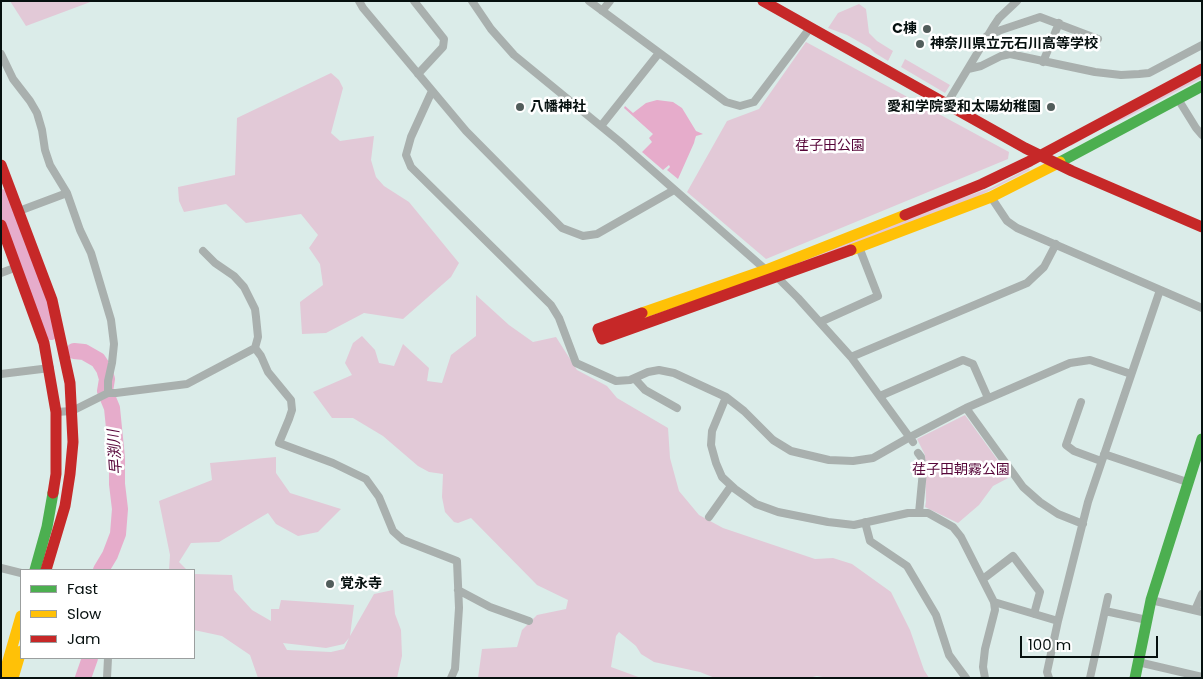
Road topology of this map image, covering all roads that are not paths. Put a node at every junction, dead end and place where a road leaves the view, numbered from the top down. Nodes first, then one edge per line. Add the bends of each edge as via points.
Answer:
1 (359, 1) edge
2 (414, 1) edge
3 (472, 1) edge
4 (588, 1) edge
5 (610, 1) edge
6 (763, 1) edge
7 (1017, 1) edge
8 (602, 11) junction
9 (1059, 23) junction
10 (810, 28) junction
11 (987, 36) junction
12 (1098, 38) dead end
13 (1202, 45) edge
14 (659, 53) junction
15 (1, 54) edge
16 (1043, 62) junction
17 (968, 69) junction
18 (1202, 69) edge
19 (418, 74) junction
20 (1202, 86) edge
21 (432, 91) junction
22 (1178, 99) junction
23 (946, 105) junction
24 (601, 126) junction
25 (1202, 135) edge
26 (1040, 155) junction
27 (1057, 164) junction
28 (1, 165) edge
29 (674, 190) junction
30 (67, 193) junction
31 (992, 196) junction
32 (19, 211) junction
33 (1, 225) edge
34 (1202, 227) edge
35 (1056, 244) junction
36 (859, 247) junction
37 (203, 251) dead end
38 (17, 267) junction
39 (766, 270) junction
40 (1, 273) edge
41 (777, 277) junction
42 (1160, 290) junction
43 (1202, 308) edge
44 (820, 322) junction
45 (255, 348) junction
46 (851, 357) junction
47 (50, 368) junction
48 (1, 374) edge
49 (1131, 374) junction
50 (634, 379) junction
51 (108, 393) junction
52 (880, 396) junction
53 (726, 397) junction
54 (988, 398) junction
55 (1081, 402) dead end
56 (677, 408) dead end
57 (966, 408) junction
58 (72, 411) junction
59 (56, 412) junction
60 (911, 439) junction
61 (1202, 439) edge
62 (918, 453) dead end
63 (1103, 458) junction
64 (1187, 482) junction
65 (731, 486) junction
66 (918, 513) junction
67 (709, 517) dead end
68 (865, 522) junction
69 (1083, 524) junction
70 (1, 568) edge
71 (35, 569) edge
72 (46, 569) edge
73 (20, 573) edge
74 (983, 579) junction
75 (458, 590) junction
76 (1202, 594) edge
77 (1108, 597) dead end
78 (1151, 600) junction
79 (994, 602) junction
80 (1105, 611) junction
81 (1198, 611) edge
82 (1034, 614) junction
83 (20, 619) edge
84 (1147, 620) junction
85 (1058, 621) junction
86 (529, 622) dead end
87 (20, 654) edge
88 (108, 659) edge
89 (1138, 662) junction
90 (1202, 677) edge
91 (3, 678) edge
92 (13, 678) edge
93 (107, 678) edge
94 (451, 678) edge
95 (966, 678) edge
96 (985, 678) edge
97 (1049, 678) edge
98 (1090, 678) edge
99 (1135, 678) edge

1 - 19 street
2 - 19 street via 444,39 443,47
3 - 24 street via 514,55
4 - 8 street
5 - 8 street
6 - 10 street
7 - 11 street via 999,18
8 - 14 street
9 - 11 street via 1040,16
9 - 12 street
9 - 16 street
10 - 14 street via 754,102 740,106 726,102
10 - 23 street
11 - 17 street
13 - 16 street via 1149,73 1121,75
14 - 24 street
15 - 30 street via 13,79 37,113 50,165
16 - 17 street via 1010,54
17 - 23 street
18 - 26 street
19 - 21 street
20 - 22 street
21 - 29 street via 466,131 562,228 570,232 583,236 597,234
21 - 50 street via 406,155 411,167 551,304 576,363 616,381
22 - 25 street
22 - 27 street
23 - 26 street
24 - 29 street
26 - 27 street
26 - 39 street via 982,184
27 - 31 street
27 - 34 street
28 - 32 street
29 - 39 street
30 - 32 street
30 - 51 street via 94,260 111,320 114,344
31 - 35 street via 1007,221 1016,228
31 - 36 street
32 - 58 street via 60,328
33 - 38 street
35 - 42 street
35 - 46 street via 1044,267 1027,283
36 - 41 street
36 - 44 street via 878,296
37 - 45 street via 244,287 255,309 258,337
38 - 40 street
38 - 47 street
39 - 41 street
39 - 41 street via 598,328 602,339
41 - 44 street
42 - 43 street
42 - 49 street
44 - 46 street
45 - 51 street via 187,384
45 - 75 street via 268,372 291,400 292,410 279,443 366,480 379,497 393,531 404,540 457,561
46 - 52 street
47 - 48 street
47 - 59 street
49 - 54 street via 1090,360 1070,363
49 - 63 street
50 - 53 street via 659,370 674,373
50 - 56 street via 645,390
51 - 58 street
52 - 54 street via 963,360 973,364
52 - 60 street
53 - 60 street via 772,440 791,451 829,460 873,458
53 - 65 street via 712,431 711,445 722,477
54 - 57 street
55 - 63 street via 1066,445 1074,451
57 - 60 street
57 - 69 street via 1023,487 1058,514
58 - 59 street
58 - 72 street via 70,474
59 - 71 street via 55,483
61 - 64 street
62 - 66 street via 923,471
63 - 64 street
63 - 69 street
64 - 78 street
65 - 67 street
65 - 68 street via 756,504 778,512 854,525
66 - 68 street
66 - 74 street via 928,513 953,527
68 - 95 street via 870,541 907,566 936,615 949,655
69 - 85 street
70 - 73 street
74 - 79 street
74 - 82 street via 1013,556 1040,592
75 - 86 street
75 - 94 street via 457,652
76 - 81 street
77 - 80 street
78 - 81 street
78 - 84 street
79 - 82 street
79 - 96 street via 985,649
80 - 84 street
80 - 98 street
82 - 85 street
83 - 91 street
84 - 89 street
85 - 97 street via 1047,672
87 - 92 street
88 - 93 street
89 - 90 street
89 - 99 street

